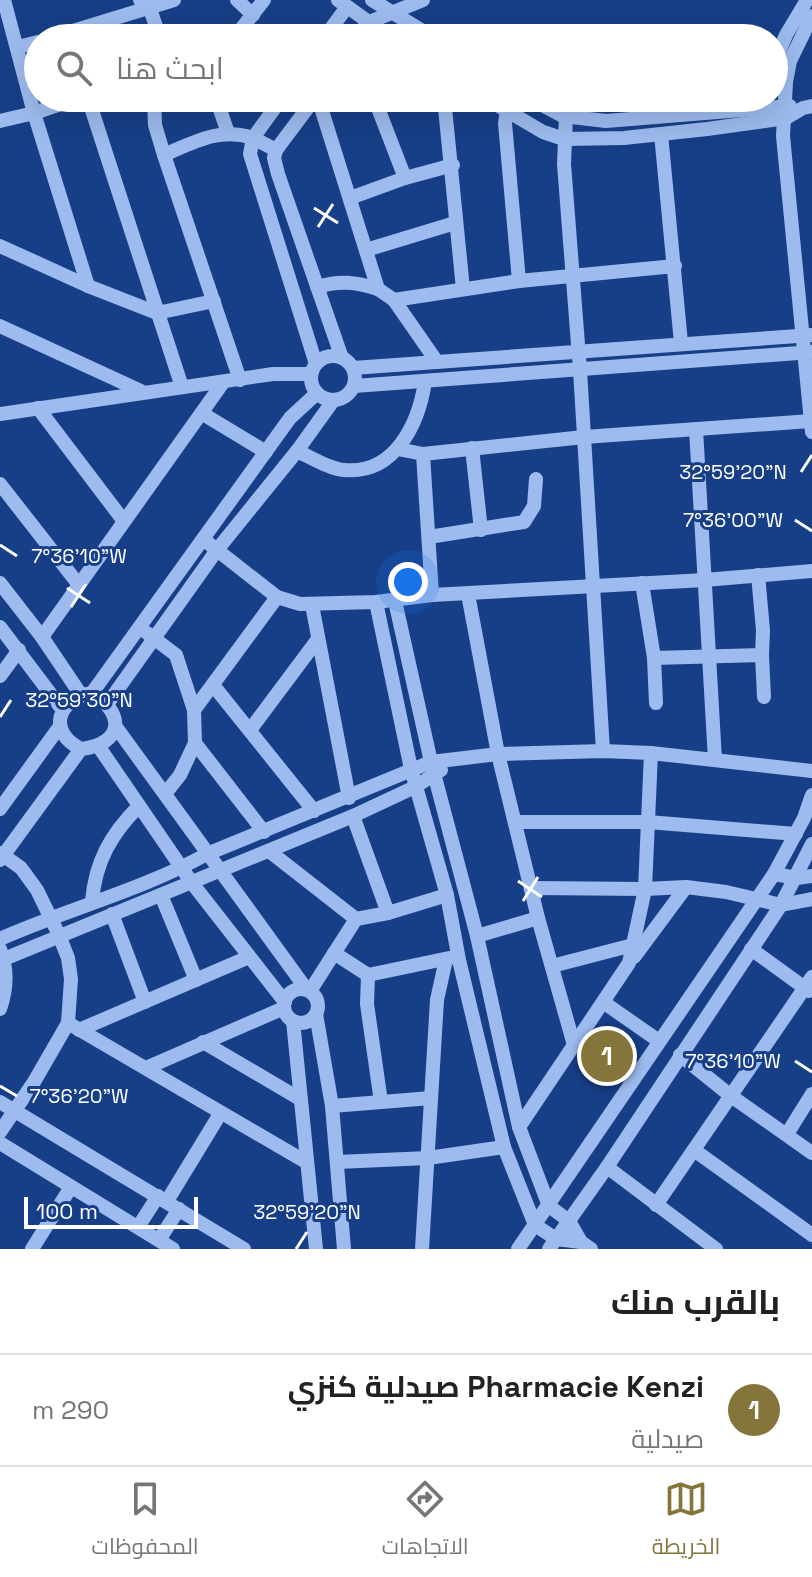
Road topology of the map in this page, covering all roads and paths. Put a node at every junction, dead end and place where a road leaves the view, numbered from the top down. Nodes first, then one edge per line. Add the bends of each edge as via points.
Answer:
1 (4, 0) edge
2 (174, 0) edge
3 (237, 0) edge
4 (264, 0) edge
5 (372, 0) edge
6 (423, 0) edge
7 (807, 0) edge
8 (342, 3) edge
9 (145, 5) edge
10 (390, 12) junction
11 (253, 15) junction
12 (812, 16) edge
13 (367, 23) joint
14 (90, 24) edge
15 (154, 24) edge
16 (246, 24) edge
17 (331, 24) edge
18 (410, 24) edge
19 (799, 36) edge
20 (24, 46) edge
21 (18, 47) junction
22 (788, 70) edge
23 (24, 72) edge
24 (37, 112) edge
25 (92, 112) edge
26 (155, 112) edge
27 (221, 112) edge
28 (272, 112) edge
29 (305, 112) edge
30 (321, 112) edge
31 (380, 112) edge
32 (446, 112) edge
33 (508, 112) edge
34 (517, 112) edge
35 (558, 112) edge
36 (734, 112) edge
37 (763, 112) edge
38 (778, 112) edge
39 (34, 113) junction
40 (566, 116) junction
41 (0, 121) edge
42 (228, 133) junction
43 (661, 134) junction
44 (253, 138) junction
45 (564, 139) junction
46 (276, 150) junction
47 (164, 155) junction
48 (453, 165) junction
49 (405, 178) junction
50 (350, 198) junction
51 (455, 223) junction
52 (0, 246) edge
53 (366, 250) junction
54 (675, 266) junction
55 (572, 277) junction
56 (519, 281) junction
57 (88, 286) junction
58 (317, 287) junction
59 (378, 289) junction
60 (463, 289) junction
61 (394, 300) junction
62 (214, 301) junction
63 (157, 313) junction
64 (0, 326) edge
65 (807, 335) edge
66 (681, 343) junction
67 (577, 351) junction
68 (808, 352) edge
69 (437, 362) junction
70 (347, 363) junction
71 (313, 369) junction
72 (580, 370) junction
73 (240, 380) junction
74 (425, 381) junction
75 (222, 384) junction
76 (354, 386) junction
77 (182, 387) junction
78 (143, 392) junction
79 (316, 394) junction
80 (333, 401) junction
81 (38, 408) junction
82 (0, 414) edge
83 (203, 414) junction
84 (811, 421) edge
85 (696, 429) junction
86 (812, 432) edge
87 (584, 437) junction
88 (472, 448) junction
89 (398, 449) junction
90 (297, 451) junction
91 (266, 452) junction
92 (423, 454) junction
93 (536, 479) dead end
94 (0, 484) edge
95 (123, 520) junction
96 (481, 530) junction
97 (429, 537) junction
98 (203, 539) junction
99 (217, 550) junction
100 (812, 571) edge
101 (758, 575) junction
102 (705, 580) junction
103 (0, 583) edge
104 (642, 583) junction
105 (79, 585) junction
106 (592, 585) junction
107 (468, 594) junction
108 (432, 595) junction
109 (277, 597) junction
110 (395, 601) junction
111 (376, 602) junction
112 (312, 605) junction
113 (0, 627) edge
114 (139, 629) junction
115 (42, 637) junction
116 (155, 638) junction
117 (318, 639) junction
118 (19, 650) junction
119 (762, 655) junction
120 (709, 656) junction
121 (654, 658) junction
122 (0, 676) edge
123 (213, 685) junction
124 (86, 694) junction
125 (764, 697) dead end
126 (108, 703) junction
127 (656, 703) dead end
128 (62, 709) junction
129 (194, 710) junction
130 (60, 726) junction
131 (116, 727) junction
132 (250, 730) junction
133 (195, 743) junction
134 (99, 747) junction
135 (81, 749) junction
136 (603, 751) junction
137 (651, 753) junction
138 (498, 754) junction
139 (715, 760) junction
140 (411, 769) junction
141 (433, 769) junction
142 (812, 771) edge
143 (415, 787) junction
144 (165, 794) junction
145 (812, 795) edge
146 (349, 798) junction
147 (139, 806) junction
148 (0, 809) edge
149 (314, 811) junction
150 (353, 816) junction
151 (515, 822) junction
152 (648, 822) junction
153 (264, 832) junction
154 (796, 834) junction
155 (812, 844) edge
156 (269, 851) junction
157 (207, 854) junction
158 (1, 856) edge
159 (181, 868) junction
160 (220, 871) junction
161 (774, 874) junction
162 (804, 877) edge
163 (192, 883) junction
164 (686, 887) junction
165 (532, 888) junction
166 (645, 889) junction
167 (161, 895) junction
168 (447, 895) junction
169 (757, 898) junction
170 (812, 899) edge
171 (92, 902) junction
172 (781, 905) junction
173 (388, 913) junction
174 (112, 914) junction
175 (50, 917) junction
176 (538, 918) junction
177 (356, 919) junction
178 (59, 935) junction
179 (477, 936) junction
180 (0, 939) edge
181 (633, 945) junction
182 (751, 949) junction
183 (334, 953) junction
184 (2, 954) edge
185 (249, 957) junction
186 (452, 958) junction
187 (629, 963) junction
188 (552, 966) junction
189 (368, 975) junction
190 (196, 980) junction
191 (809, 986) edge
192 (308, 990) junction
193 (145, 1002) junction
194 (603, 1002) junction
195 (284, 1005) junction
196 (0, 1009) edge
197 (316, 1014) junction
198 (293, 1021) junction
199 (74, 1026) junction
200 (659, 1041) junction
201 (203, 1042) junction
202 (574, 1045) junction
203 (680, 1055) junction
204 (146, 1068) junction
205 (812, 1094) edge
206 (731, 1096) junction
207 (431, 1098) junction
208 (300, 1099) junction
209 (381, 1102) junction
210 (6, 1106) edge
211 (332, 1106) junction
212 (220, 1114) junction
213 (519, 1127) junction
214 (0, 1132) edge
215 (787, 1134) junction
216 (0, 1143) edge
217 (504, 1147) junction
218 (694, 1150) junction
219 (812, 1153) edge
220 (428, 1158) junction
221 (306, 1162) junction
222 (337, 1162) junction
223 (607, 1167) junction
224 (71, 1187) junction
225 (168, 1202) junction
226 (656, 1205) junction
227 (549, 1206) junction
228 (569, 1221) junction
229 (535, 1225) junction
230 (138, 1227) junction
231 (812, 1235) edge
232 (159, 1240) junction
233 (552, 1244) edge
234 (586, 1246) edge
235 (32, 1249) edge
236 (173, 1249) edge
237 (244, 1249) edge
238 (316, 1249) edge
239 (344, 1249) edge
240 (422, 1249) edge
241 (518, 1249) edge
242 (716, 1249) edge

1 - 21 street
2 - 9 street
3 - 11 street
4 - 11 street
5 - 10 street
6 - 10 street
7 - 19 street
8 - 13 street
8 - 17 street
9 - 14 street
9 - 15 street
10 - 13 street
10 - 18 street
11 - 16 street
12 - 19 street
19 - 22 street
20 - 21 street
21 - 23 street
24 - 39 street
25 - 63 street
26 - 47 street
27 - 42 street
28 - 44 street
29 - 46 street
30 - 50 street
31 - 49 street
32 - 48 street
33 - 56 street
34 - 45 street via 543,132
35 - 40 street
36 - 40 street via 606,121
37 - 43 street
38 - 65 street
39 - 41 street
39 - 57 street
40 - 45 street
42 - 44 street
42 - 47 street
43 - 45 street
43 - 54 street
44 - 46 street
44 - 71 street via 251,161
45 - 55 street
46 - 58 street via 274,164
47 - 62 street
48 - 49 street
48 - 51 street
49 - 50 street
50 - 53 street
51 - 53 street
51 - 60 street
52 - 57 street
53 - 59 street
54 - 55 street
54 - 66 street
55 - 56 street
55 - 67 street
56 - 60 street
57 - 63 street
58 - 59 street via 334,281
58 - 70 street
59 - 61 street
60 - 61 street
61 - 69 street
62 - 63 street
62 - 73 street
63 - 77 street
64 - 78 street
65 - 66 street
65 - 68 street
66 - 67 street
67 - 69 street
67 - 72 street
68 - 72 street
68 - 84 street
69 - 70 street
70 - 71 street via 328,356
70 - 76 street
71 - 73 street
71 - 79 street
72 - 74 street
72 - 87 street
73 - 75 street
74 - 76 street
74 - 89 street via 422,406
75 - 77 street
75 - 83 street
76 - 80 street via 347,396
77 - 78 street
78 - 81 street
79 - 80 street
79 - 91 street
80 - 90 street
81 - 82 street
81 - 95 street
83 - 91 street
83 - 95 street
84 - 85 street
84 - 86 street
85 - 87 street
85 - 102 street
87 - 88 street
87 - 106 street
88 - 92 street
88 - 96 street
89 - 90 street via 366,469 342,470
89 - 92 street
90 - 99 street
91 - 98 street
92 - 97 street
93 - 96 street via 529,517 518,525
94 - 105 street
95 - 105 street
96 - 97 street
97 - 108 street
98 - 99 street
98 - 114 street
99 - 109 street
99 - 116 street
100 - 101 street
101 - 102 street
101 - 119 street
102 - 104 street
102 - 120 street
103 - 115 street
104 - 106 street
104 - 121 street
105 - 115 street
106 - 107 street
106 - 136 street
107 - 108 street
107 - 138 street
108 - 110 street
109 - 112 street
109 - 123 street
110 - 111 street
110 - 141 street
111 - 112 street
111 - 140 street
112 - 117 street
113 - 118 street
114 - 116 street
114 - 124 street
115 - 124 street
116 - 126 street
116 - 129 street via 176,655
117 - 132 street
117 - 146 street
118 - 122 street
118 - 128 street
119 - 120 street
119 - 125 street
120 - 121 street
120 - 139 street
121 - 127 street
123 - 129 street
123 - 132 street
124 - 126 street
124 - 128 street via 70,699
126 - 131 street
128 - 130 street
129 - 133 street
130 - 135 street via 70,743
130 - 148 street
131 - 134 street
131 - 144 street
132 - 149 street
133 - 144 street
133 - 153 street
134 - 135 street
134 - 147 street
135 - 158 street
136 - 137 street
136 - 138 street
137 - 139 street
137 - 152 street
138 - 141 street via 449,761
138 - 151 street
139 - 142 street
140 - 141 street
140 - 143 street
140 - 146 street
141 - 143 street
141 - 179 street
143 - 150 street
143 - 168 street
144 - 157 street
145 - 154 street
146 - 149 street
147 - 159 street
147 - 171 street via 99,860
149 - 153 street
150 - 156 street
150 - 173 street
151 - 152 street
151 - 165 street
152 - 154 street
152 - 166 street
153 - 157 street
154 - 161 street
155 - 162 street
156 - 160 street
156 - 177 street
157 - 159 street
157 - 160 street
158 - 175 street via 29,877
159 - 163 street
159 - 171 street
160 - 163 street
160 - 192 street
161 - 162 street
161 - 169 street
162 - 172 street
163 - 167 street
163 - 185 street
164 - 166 street
164 - 169 street
164 - 187 street
165 - 166 street
165 - 176 street
166 - 181 street
167 - 174 street
167 - 190 street
168 - 173 street
168 - 186 street
169 - 172 street
169 - 200 street
170 - 172 street
171 - 175 street
172 - 182 street
173 - 177 street
174 - 178 street
174 - 193 street
175 - 178 street
175 - 180 street
176 - 179 street
176 - 188 street
177 - 183 street
178 - 184 street
178 - 199 street via 68,958
179 - 213 street
181 - 187 street
181 - 188 street
182 - 191 street
182 - 203 street
183 - 189 street
183 - 192 street
184 - 196 street via 5,993
185 - 190 street
185 - 195 street
186 - 189 street
186 - 207 street via 437,1000
186 - 217 street
187 - 194 street
188 - 202 street
189 - 209 street
190 - 193 street
191 - 206 street
192 - 195 street via 294,990
192 - 197 street via 317,999
193 - 199 street
194 - 200 street
194 - 202 street
195 - 198 street
195 - 201 street
197 - 198 street via 303,1023
197 - 211 street
198 - 208 street
199 - 204 street
199 - 210 street via 34,1082
200 - 227 street
201 - 204 street
201 - 208 street
202 - 213 street
203 - 206 street
203 - 223 street
204 - 212 street
205 - 215 street
206 - 215 street
206 - 218 street
207 - 209 street
207 - 220 street
208 - 221 street
209 - 211 street
210 - 214 street
210 - 225 street
211 - 222 street
212 - 221 street
212 - 225 street
213 - 227 street
215 - 219 street
216 - 224 street
217 - 220 street
217 - 229 street
218 - 226 street
218 - 231 street
220 - 222 street
220 - 240 street
221 - 238 street
222 - 239 street
223 - 226 street
223 - 228 street
224 - 230 street
224 - 235 street
225 - 230 street
225 - 232 street
225 - 237 street
226 - 242 street
227 - 228 street
227 - 229 street
228 - 233 street
228 - 234 street
229 - 233 street
229 - 241 street
230 - 232 street
232 - 236 street
233 - 234 street

